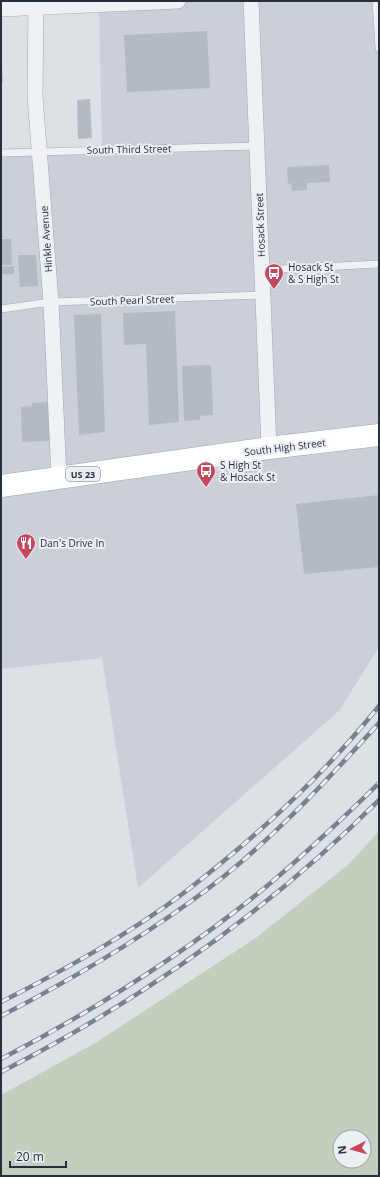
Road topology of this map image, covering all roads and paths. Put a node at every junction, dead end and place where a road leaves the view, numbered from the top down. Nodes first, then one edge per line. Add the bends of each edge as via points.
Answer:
1 (178, 1) edge
2 (251, 1) edge
3 (376, 1) edge
4 (127, 2) edge
5 (36, 4) edge
6 (1, 9) edge
7 (379, 48) edge
8 (257, 146) junction
9 (39, 151) junction
10 (1, 153) edge
11 (379, 264) edge
12 (262, 270) junction
13 (263, 295) junction
14 (51, 302) junction
15 (1, 309) edge
16 (379, 435) edge
17 (269, 448) junction
18 (59, 478) junction
19 (1, 486) edge

1 - 4 street
2 - 8 street, Hosack Street
3 - 7 lane
4 - 5 street
5 - 6 street
5 - 9 street, Hinkle Avenue via 35,96
8 - 9 lane, South Third Street
8 - 12 street, Hosack Street
9 - 10 lane, South Third Street
9 - 14 street, Hinkle Avenue
11 - 12 lane
12 - 13 street, Hosack Street
13 - 14 lane, South Pearl Street
13 - 17 street, Hosack Street
14 - 15 lane, South Pearl Street
14 - 18 street, Hinkle Avenue
16 - 17 main road, South High Street / US 23
17 - 18 main road, South High Street / US 23
18 - 19 main road, South High Street / US 23

